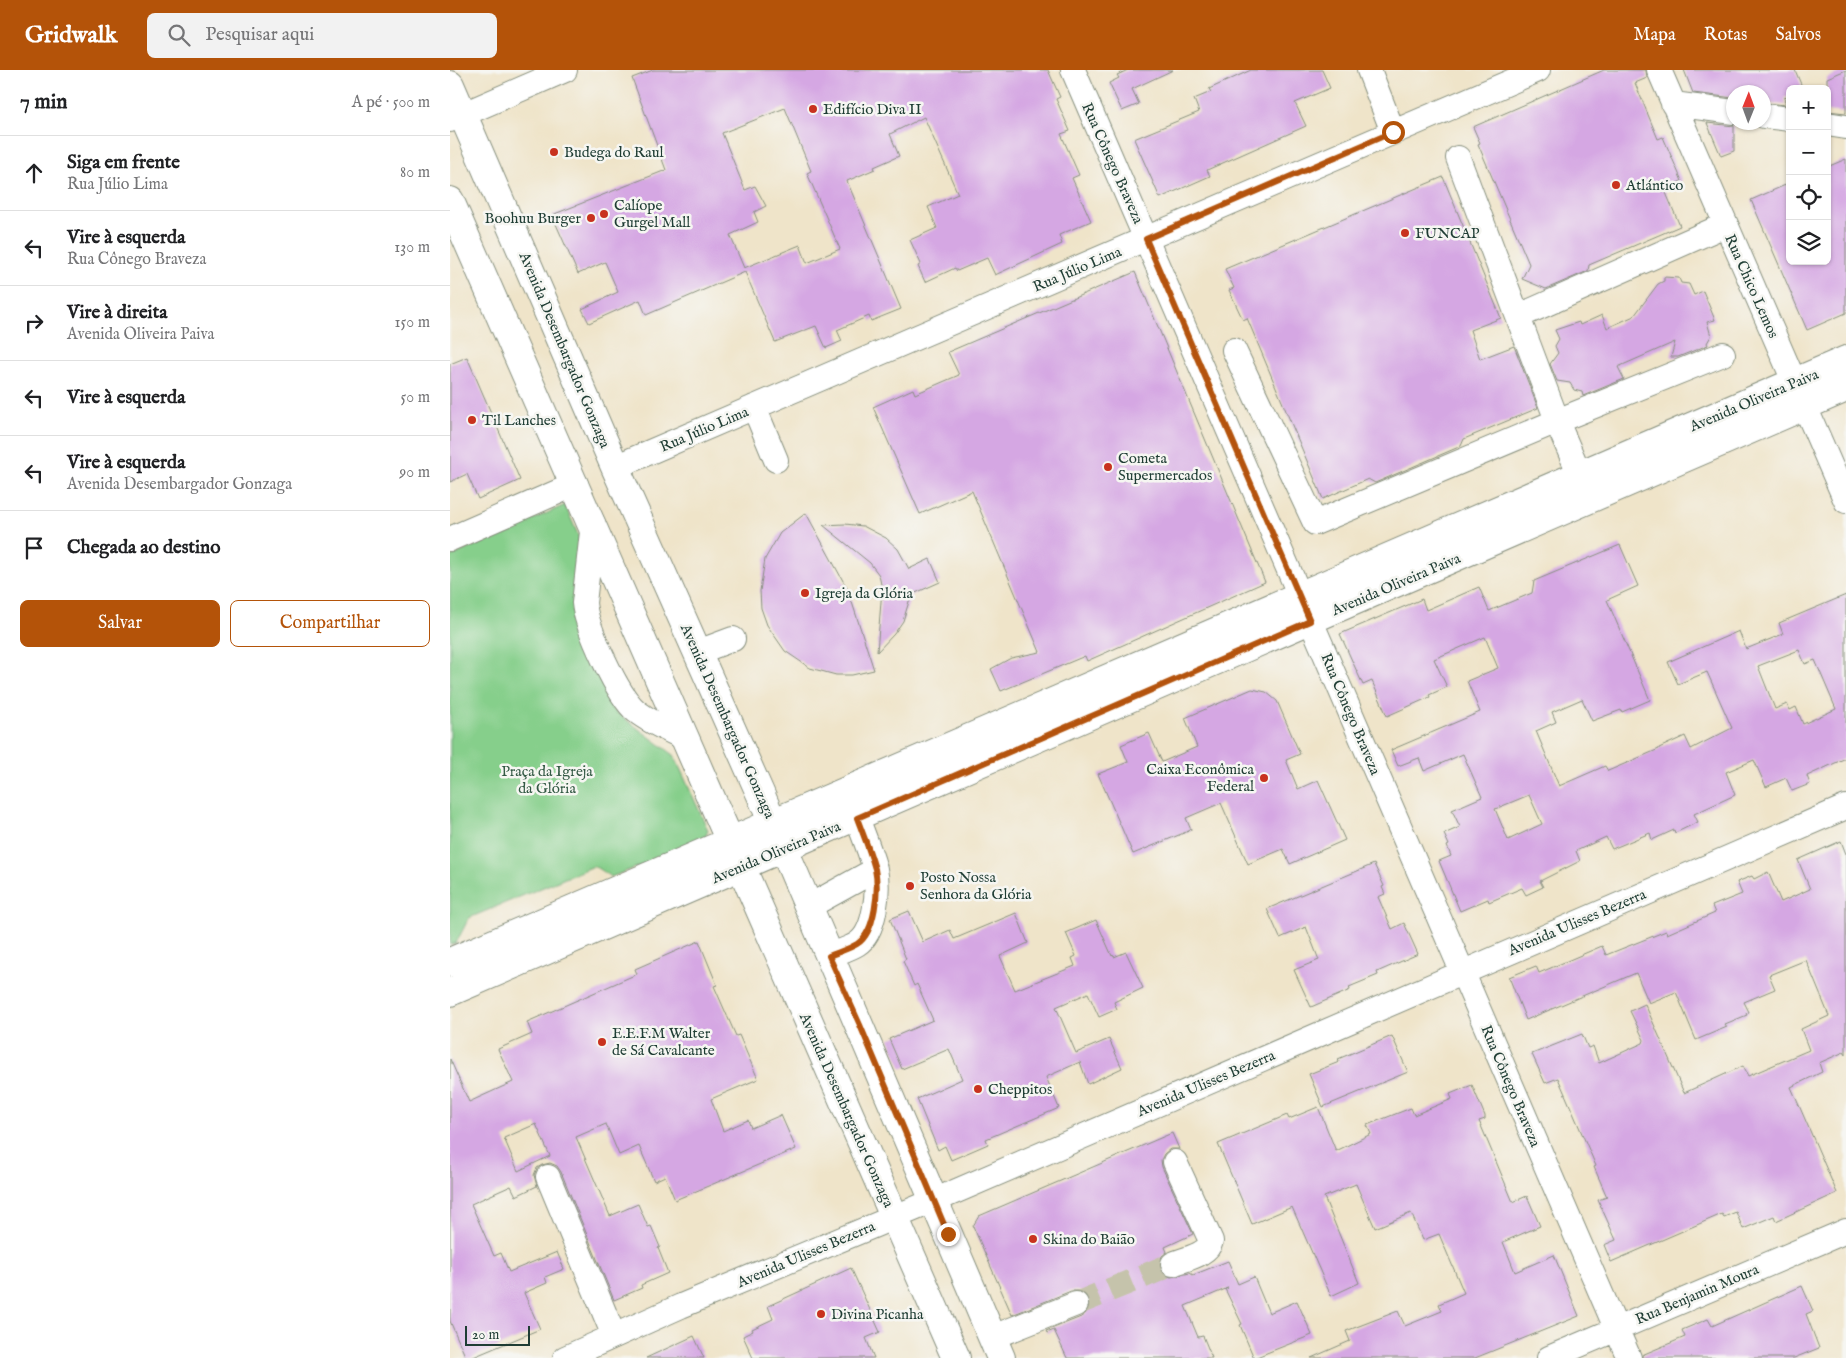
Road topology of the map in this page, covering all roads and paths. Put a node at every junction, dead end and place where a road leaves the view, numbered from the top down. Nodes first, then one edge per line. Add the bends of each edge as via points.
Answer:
1 (565, 70) edge
2 (1073, 70) edge
3 (1369, 70) edge
4 (1659, 70) edge
5 (1527, 71) edge
6 (450, 86) edge
7 (1673, 104) junction
8 (1726, 111) edge
9 (1771, 117) edge
10 (456, 118) edge
11 (1786, 119) edge
12 (1831, 125) edge
13 (1846, 127) edge
14 (1393, 132) junction
15 (1458, 158) dead end
16 (450, 201) edge
17 (1725, 225) junction
18 (1146, 239) junction
19 (1518, 316) junction
20 (1234, 350) dead end
21 (1723, 354) dead end
22 (1846, 360) edge
23 (1846, 388) edge
24 (1800, 394) junction
25 (754, 407) junction
26 (1557, 420) junction
27 (776, 460) dead end
28 (615, 467) junction
29 (1580, 475) junction
30 (576, 484) junction
31 (1846, 501) edge
32 (593, 523) junction
33 (450, 539) edge
34 (1300, 595) junction
35 (1310, 621) junction
36 (733, 639) dead end
37 (698, 652) junction
38 (687, 739) junction
39 (1846, 807) edge
40 (857, 818) junction
41 (772, 823) junction
42 (730, 841) junction
43 (783, 849) junction
44 (741, 866) junction
45 (875, 870) junction
46 (808, 907) junction
47 (829, 956) junction
48 (450, 962) edge
49 (1462, 973) junction
50 (450, 992) edge
51 (1175, 1162) dead end
52 (548, 1177) dead end
53 (933, 1201) junction
54 (894, 1217) junction
55 (1846, 1231) edge
56 (1172, 1264) tunnel mouth
57 (1076, 1304) tunnel mouth
58 (1616, 1328) junction
59 (614, 1336) junction
60 (997, 1348) edge
61 (565, 1358) edge
62 (956, 1358) edge
63 (1549, 1358) edge
64 (1629, 1358) edge

1 - 10 street
2 - 18 street, Rua Cônego Braveza
3 - 14 street
4 - 7 street, Rua Chico Lemos
5 - 14 street, Rua Júlio Lima
6 - 10 main road, Avenida Desembargador Gonzaga
7 - 8 street
7 - 17 street, Rua Chico Lemos
9 - 11 street
10 - 28 main road, Avenida Desembargador Gonzaga
12 - 13 street
14 - 18 street, Rua Júlio Lima
15 - 19 street
16 - 30 main road, Avenida Desembargador Gonzaga
17 - 19 street
17 - 24 street, Rua Chico Lemos
18 - 25 street, Rua Júlio Lima
18 - 34 street, Rua Cônego Braveza
19 - 26 street
20 - 26 street via 1315,523
21 - 26 street
22 - 24 main road, Avenida Oliveira Paiva
23 - 24 main road, Avenida Oliveira Paiva
24 - 29 main road, Avenida Oliveira Paiva
24 - 31 street, Rua Chico Lemos
24 - 35 main road, Avenida Oliveira Paiva
25 - 27 street
25 - 28 street, Rua Júlio Lima
26 - 29 street
28 - 37 main road, Avenida Desembargador Gonzaga
29 - 34 main road, Avenida Oliveira Paiva
30 - 32 main road, Avenida Desembargador Gonzaga
30 - 33 street
32 - 38 main road, Avenida Desembargador Gonzaga
32 - 38 street via 584,604 599,651 635,711
34 - 35 street, Rua Cônego Braveza
34 - 41 main road, Avenida Oliveira Paiva
35 - 40 main road, Avenida Oliveira Paiva
35 - 49 street, Rua Cônego Braveza
36 - 37 street
37 - 41 main road, Avenida Desembargador Gonzaga
38 - 42 main road, Avenida Desembargador Gonzaga
39 - 49 street, Avenida Ulisses Bezerra
40 - 43 main road, Avenida Oliveira Paiva
40 - 45 street
41 - 42 main road, Avenida Oliveira Paiva
41 - 43 main road, Avenida Desembargador Gonzaga
42 - 44 main road, Avenida Desembargador Gonzaga
42 - 48 main road, Avenida Oliveira Paiva
43 - 44 main road, Avenida Oliveira Paiva
43 - 46 main road, Avenida Desembargador Gonzaga
44 - 50 main road, Avenida Oliveira Paiva
44 - 54 main road, Avenida Desembargador Gonzaga
45 - 46 street
45 - 47 street via 875,910 864,938 858,944
46 - 47 main road, Avenida Desembargador Gonzaga
47 - 53 main road, Avenida Desembargador Gonzaga
49 - 53 street, Avenida Ulisses Bezerra
49 - 58 street, Rua Cônego Braveza
51 - 56 street via 1211,1242 1205,1251
52 - 59 street
53 - 54 street, Avenida Ulisses Bezerra
53 - 60 main road, Avenida Desembargador Gonzaga
54 - 59 street, Avenida Ulisses Bezerra
54 - 62 main road, Avenida Desembargador Gonzaga
55 - 58 street, Rua Benjamin Moura
57 - 60 street
58 - 63 street, Rua Benjamin Moura
58 - 64 street, Rua Cônego Braveza
59 - 61 street, Avenida Ulisses Bezerra

